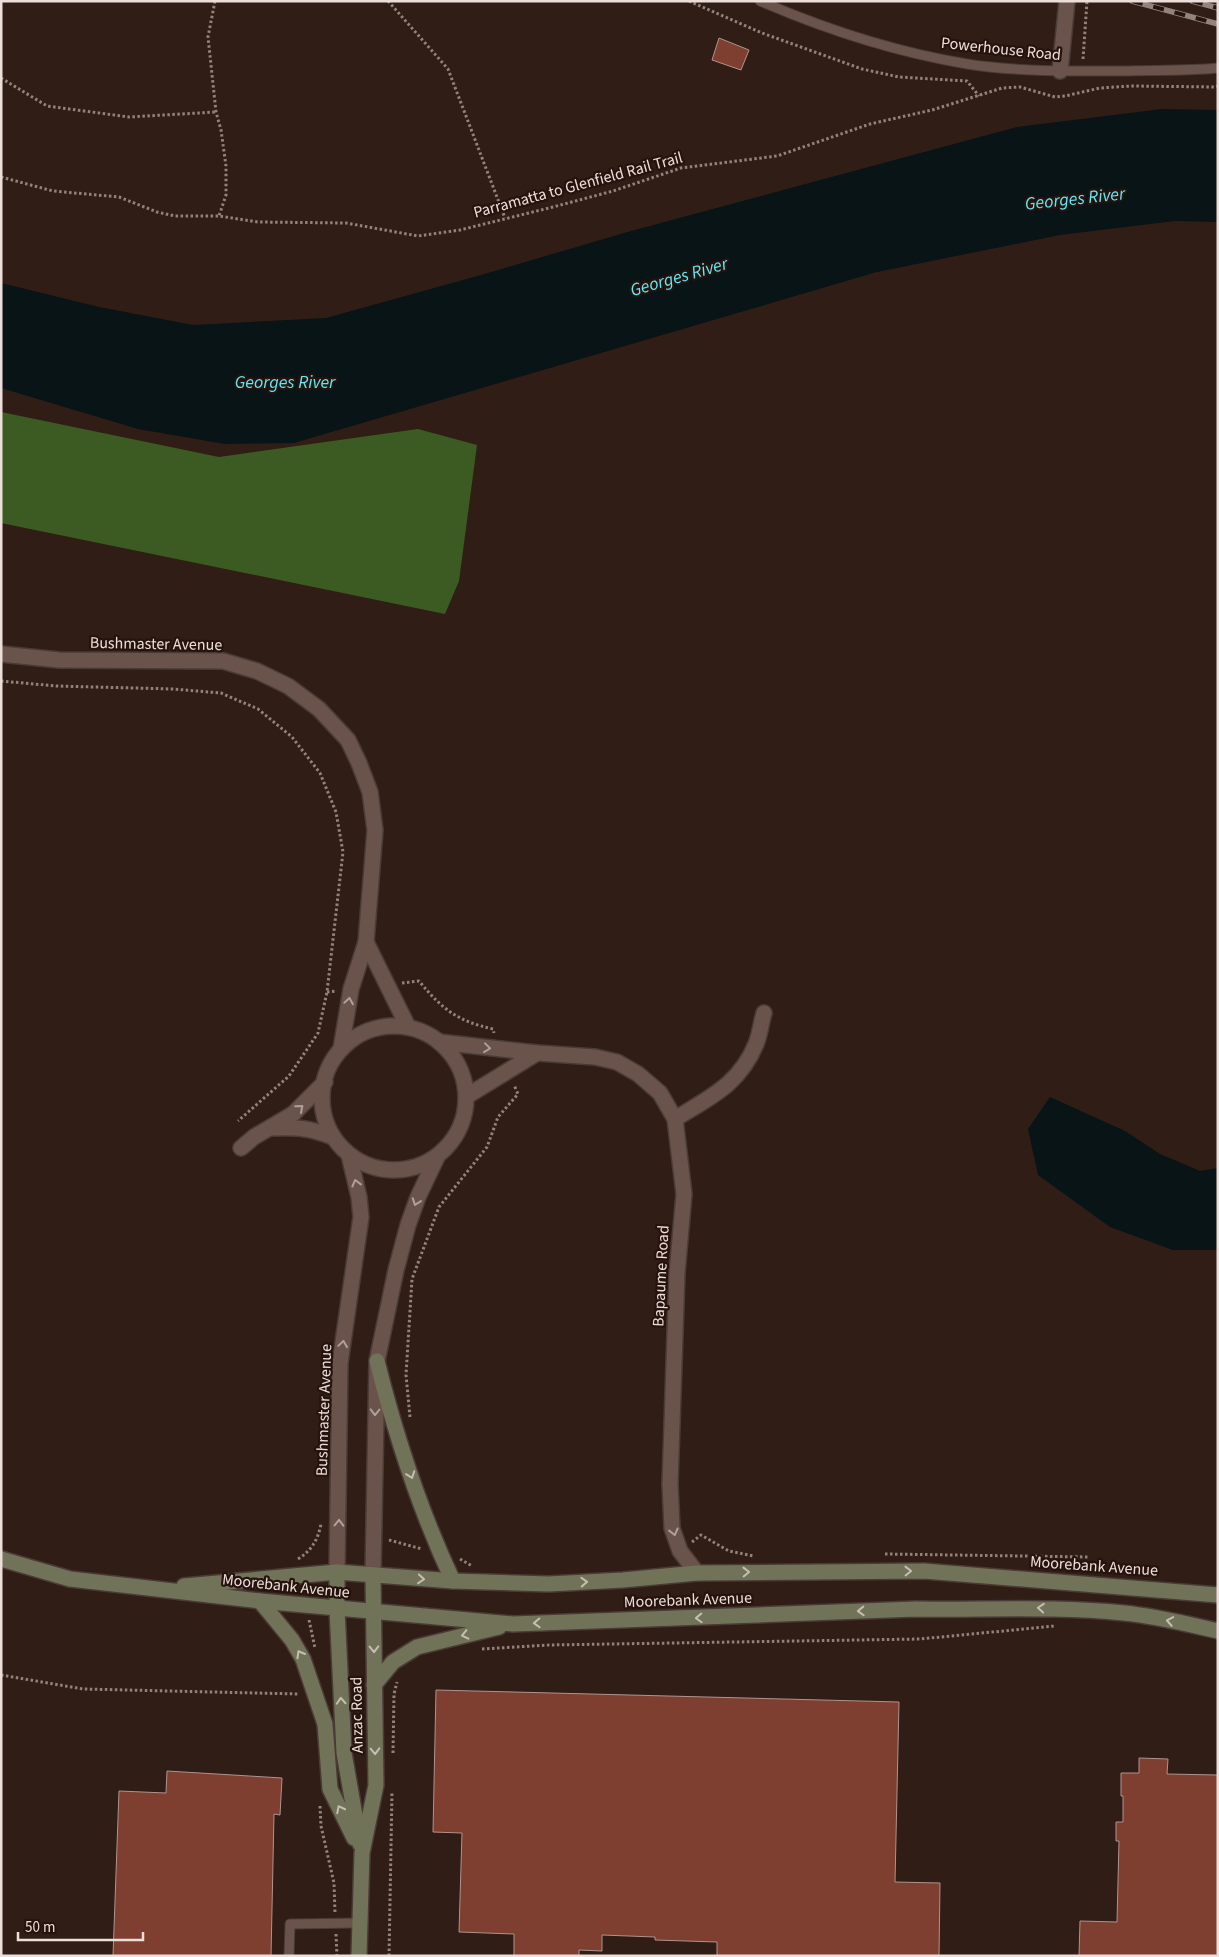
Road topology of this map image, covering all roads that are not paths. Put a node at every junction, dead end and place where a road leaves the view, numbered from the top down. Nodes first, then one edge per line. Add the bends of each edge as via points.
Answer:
1 (760, 1) edge
2 (1067, 1) edge
3 (1218, 68) edge
4 (1060, 71) junction
5 (1, 654) edge
6 (366, 942) junction
7 (764, 1014) dead end
8 (408, 1027) junction
9 (439, 1042) junction
10 (341, 1049) junction
11 (537, 1053) junction
12 (325, 1082) junction
13 (467, 1096) junction
14 (675, 1119) junction
15 (271, 1128) junction
16 (333, 1137) junction
17 (241, 1148) dead end
18 (349, 1155) junction
19 (437, 1158) junction
20 (376, 1361) junction
21 (1, 1559) edge
22 (338, 1572) junction
23 (697, 1573) junction
24 (373, 1575) junction
25 (453, 1581) junction
26 (159, 1588) junction
27 (1218, 1595) edge
28 (260, 1601) junction
29 (337, 1609) junction
30 (373, 1612) junction
31 (513, 1624) junction
32 (1218, 1631) edge
33 (374, 1685) junction
34 (362, 1853) junction
35 (360, 1923) junction
36 (289, 1956) edge
37 (360, 1956) edge

1 - 4 lane, Powerhouse Road via 810,23 923,56 968,64
2 - 4 street
3 - 4 lane, Powerhouse Road
5 - 6 street, Bushmaster Avenue via 59,660 222,661 257,671 288,686 319,709 348,740 370,792 375,830
6 - 8 street
10 -> 6 street, Bushmaster Avenue via 351,989
7 - 14 street via 756,1043 738,1075 724,1088
8 - 9 street via 431,1035
8 - 10 street via 384,1026 361,1034
9 -> 11 street
9 - 13 street via 462,1072
10 - 12 street via 328,1069
11 - 13 street
11 - 14 street via 595,1057 617,1062 638,1074 660,1093
15 -> 12 street via 293,1114
12 - 16 street via 322,1092 324,1116
13 - 19 street via 464,1120 453,1141
14 -> 23 street, Bapaume Road via 684,1194 677,1273 670,1484 672,1528 680,1551
15 - 16 street via 314,1129
15 - 17 street
16 - 18 street
18 - 19 street via 369,1166 392,1171 416,1168
22 -> 18 street, Bushmaster Avenue via 340,1362 361,1217
19 -> 20 street via 408,1224
20 -> 24 street
20 -> 25 main road via 396,1434 436,1545
21 - 26 main road, Moorebank Avenue via 70,1579
22 - 24 main road, Moorebank Avenue
22 - 26 main road, Moorebank Avenue
22 - 29 main road, Bushmaster Avenue
25 -> 23 main road, Moorebank Avenue via 548,1584
23 -> 27 main road, Moorebank Avenue via 924,1570
24 -> 25 main road, Moorebank Avenue
24 - 30 main road, Anzac Road
26 - 28 main road, Moorebank Avenue
28 - 29 main road, Moorebank Avenue
34 -> 28 main road via 330,1789 325,1724 303,1659
29 - 30 main road, Moorebank Avenue
34 -> 29 main road, Anzac Road via 344,1753
30 - 31 main road, Moorebank Avenue
30 -> 33 main road, Anzac Road
32 -> 31 main road, Moorebank Avenue via 1126,1613 1031,1608 916,1609
31 -> 33 main road via 417,1647 393,1662
33 -> 34 main road, Anzac Road via 376,1785
34 - 35 main road, Anzac Road
35 - 36 lane via 290,1924
35 - 37 main road, Anzac Road

